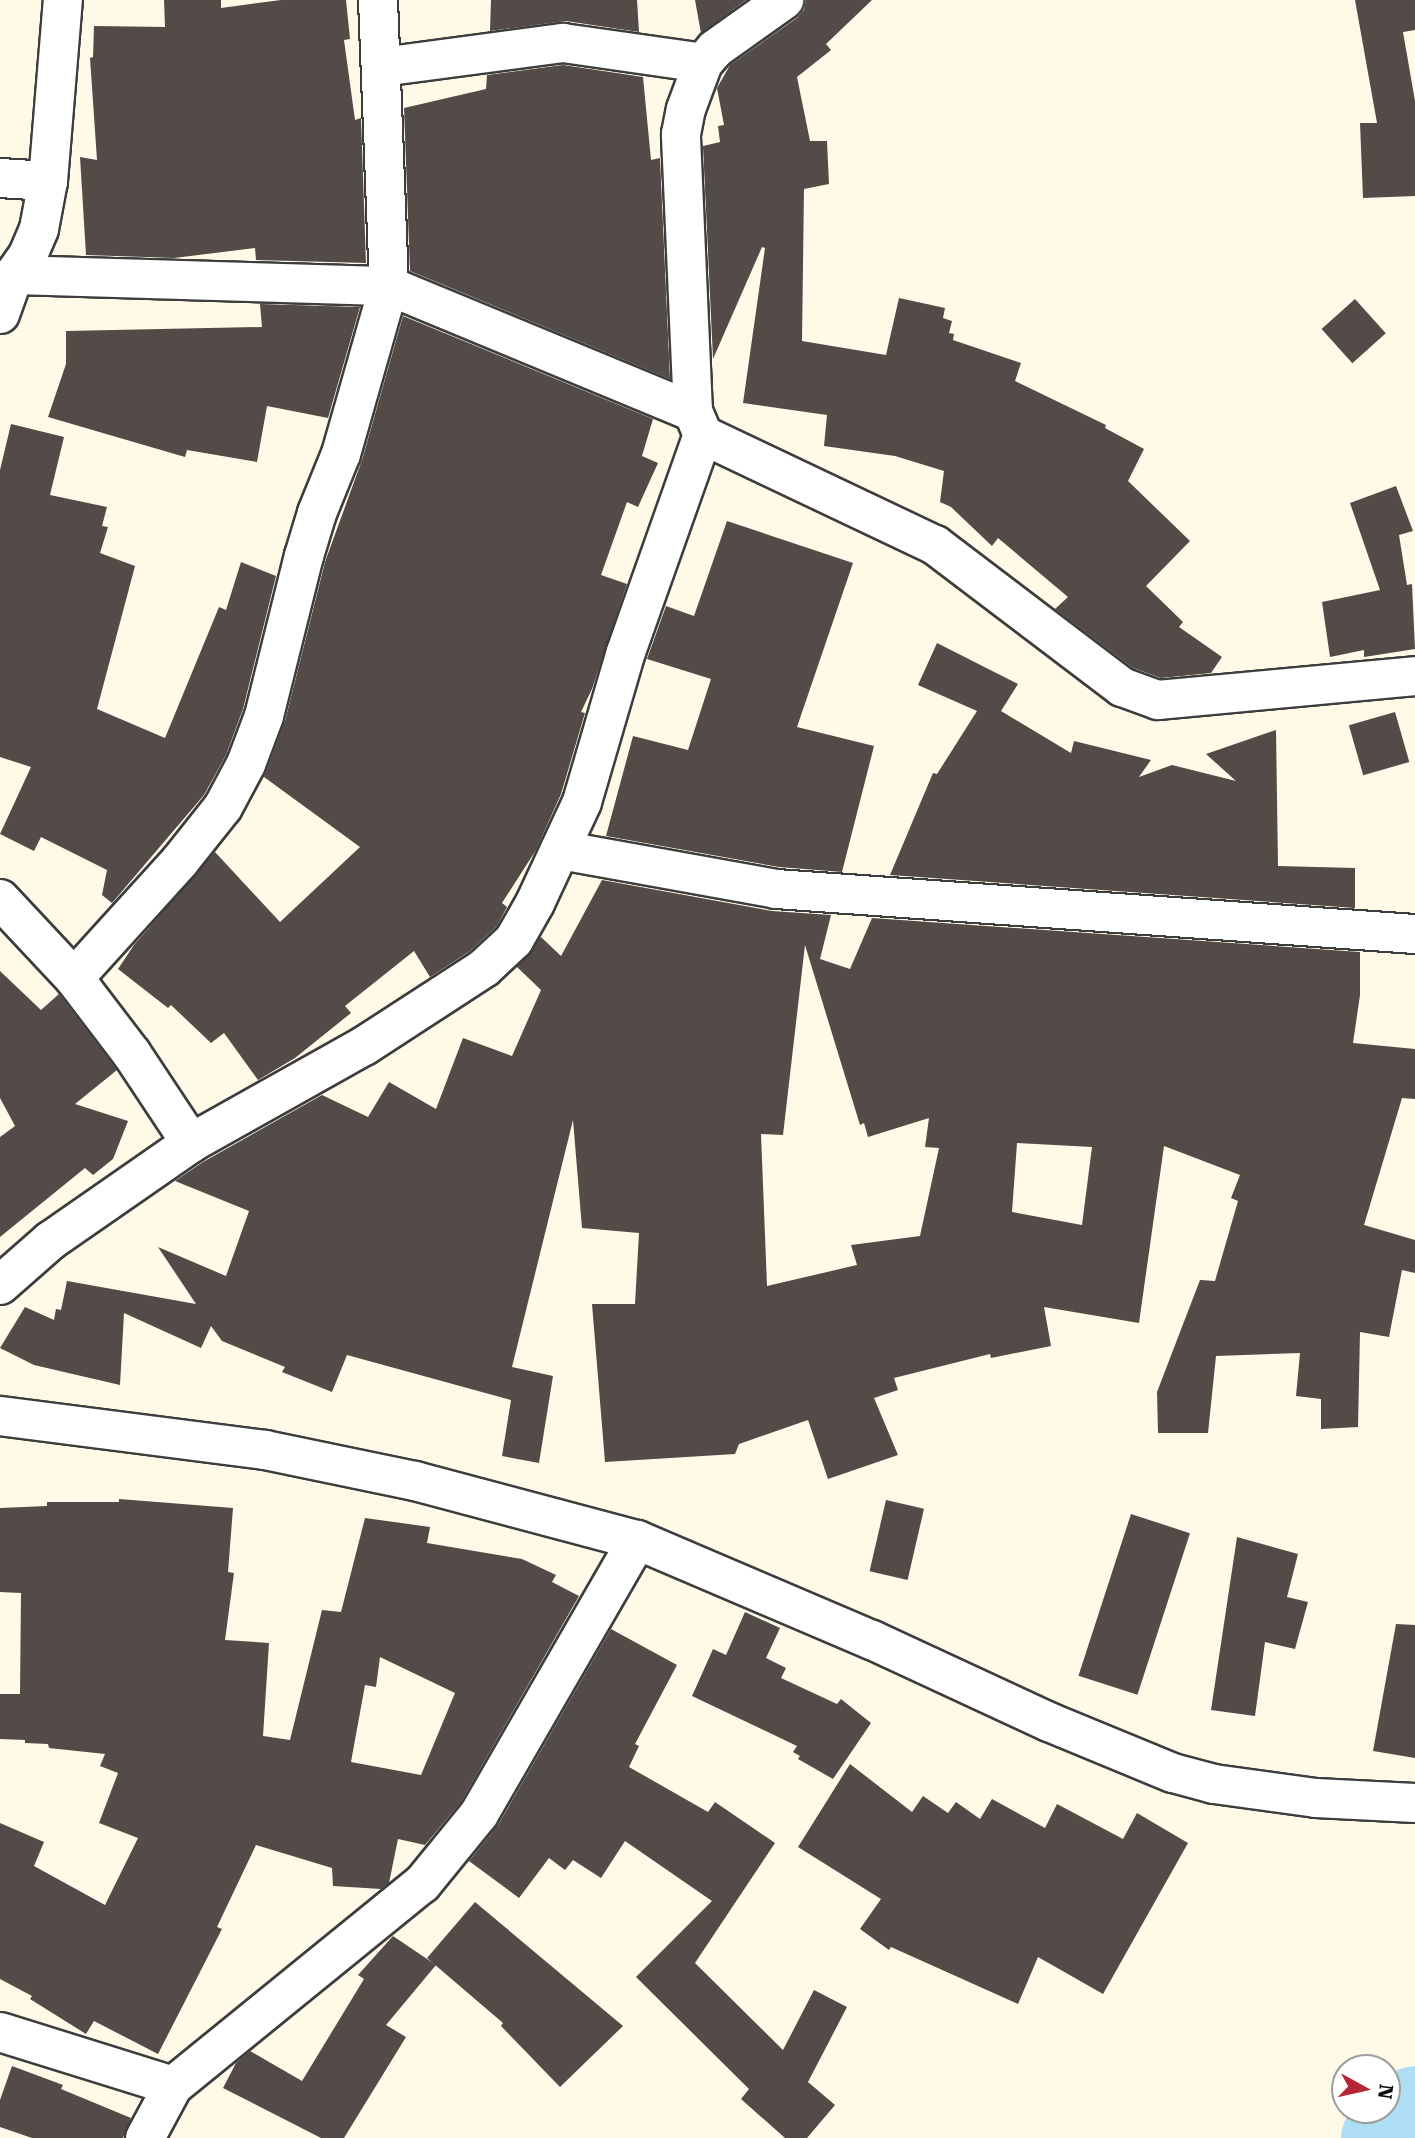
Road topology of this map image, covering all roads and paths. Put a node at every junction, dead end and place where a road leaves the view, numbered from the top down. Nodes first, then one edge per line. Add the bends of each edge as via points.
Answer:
1 (63, 0) edge
2 (378, 0) edge
3 (785, 0) edge
4 (703, 63) junction
5 (382, 67) junction
6 (0, 178) edge
7 (48, 181) junction
8 (14, 275) junction
9 (389, 286) junction
10 (0, 314) edge
11 (698, 424) junction
12 (1415, 676) edge
13 (559, 850) junction
14 (0, 899) edge
15 (1415, 934) edge
16 (74, 978) junction
17 (191, 1143) junction
18 (0, 1285) edge
19 (0, 1416) edge
20 (637, 1540) junction
21 (1415, 1802) edge
22 (0, 2032) edge
23 (173, 2086) junction
24 (145, 2138) edge

1 - 7 street
2 - 5 street
3 - 4 street via 715,49
4 - 5 street via 563,43
4 - 11 street via 681,134
5 - 9 street
6 - 7 street
7 - 8 street via 39,229
8 - 9 street
8 - 10 street
9 - 11 street
9 - 16 street via 341,454 307,545 264,716 246,764 223,807 180,861
11 - 12 street via 935,545 1122,687 1158,700
11 - 13 street via 582,802
13 - 15 street via 776,888
13 - 17 street via 514,940 484,968 364,1046
14 - 16 street
16 - 17 street
17 - 18 street via 50,1241
19 - 20 street via 265,1450 415,1480
20 - 21 street via 1173,1773 1214,1784 1316,1798
20 - 23 street via 479,1814 422,1884
22 - 23 street
23 - 24 street

